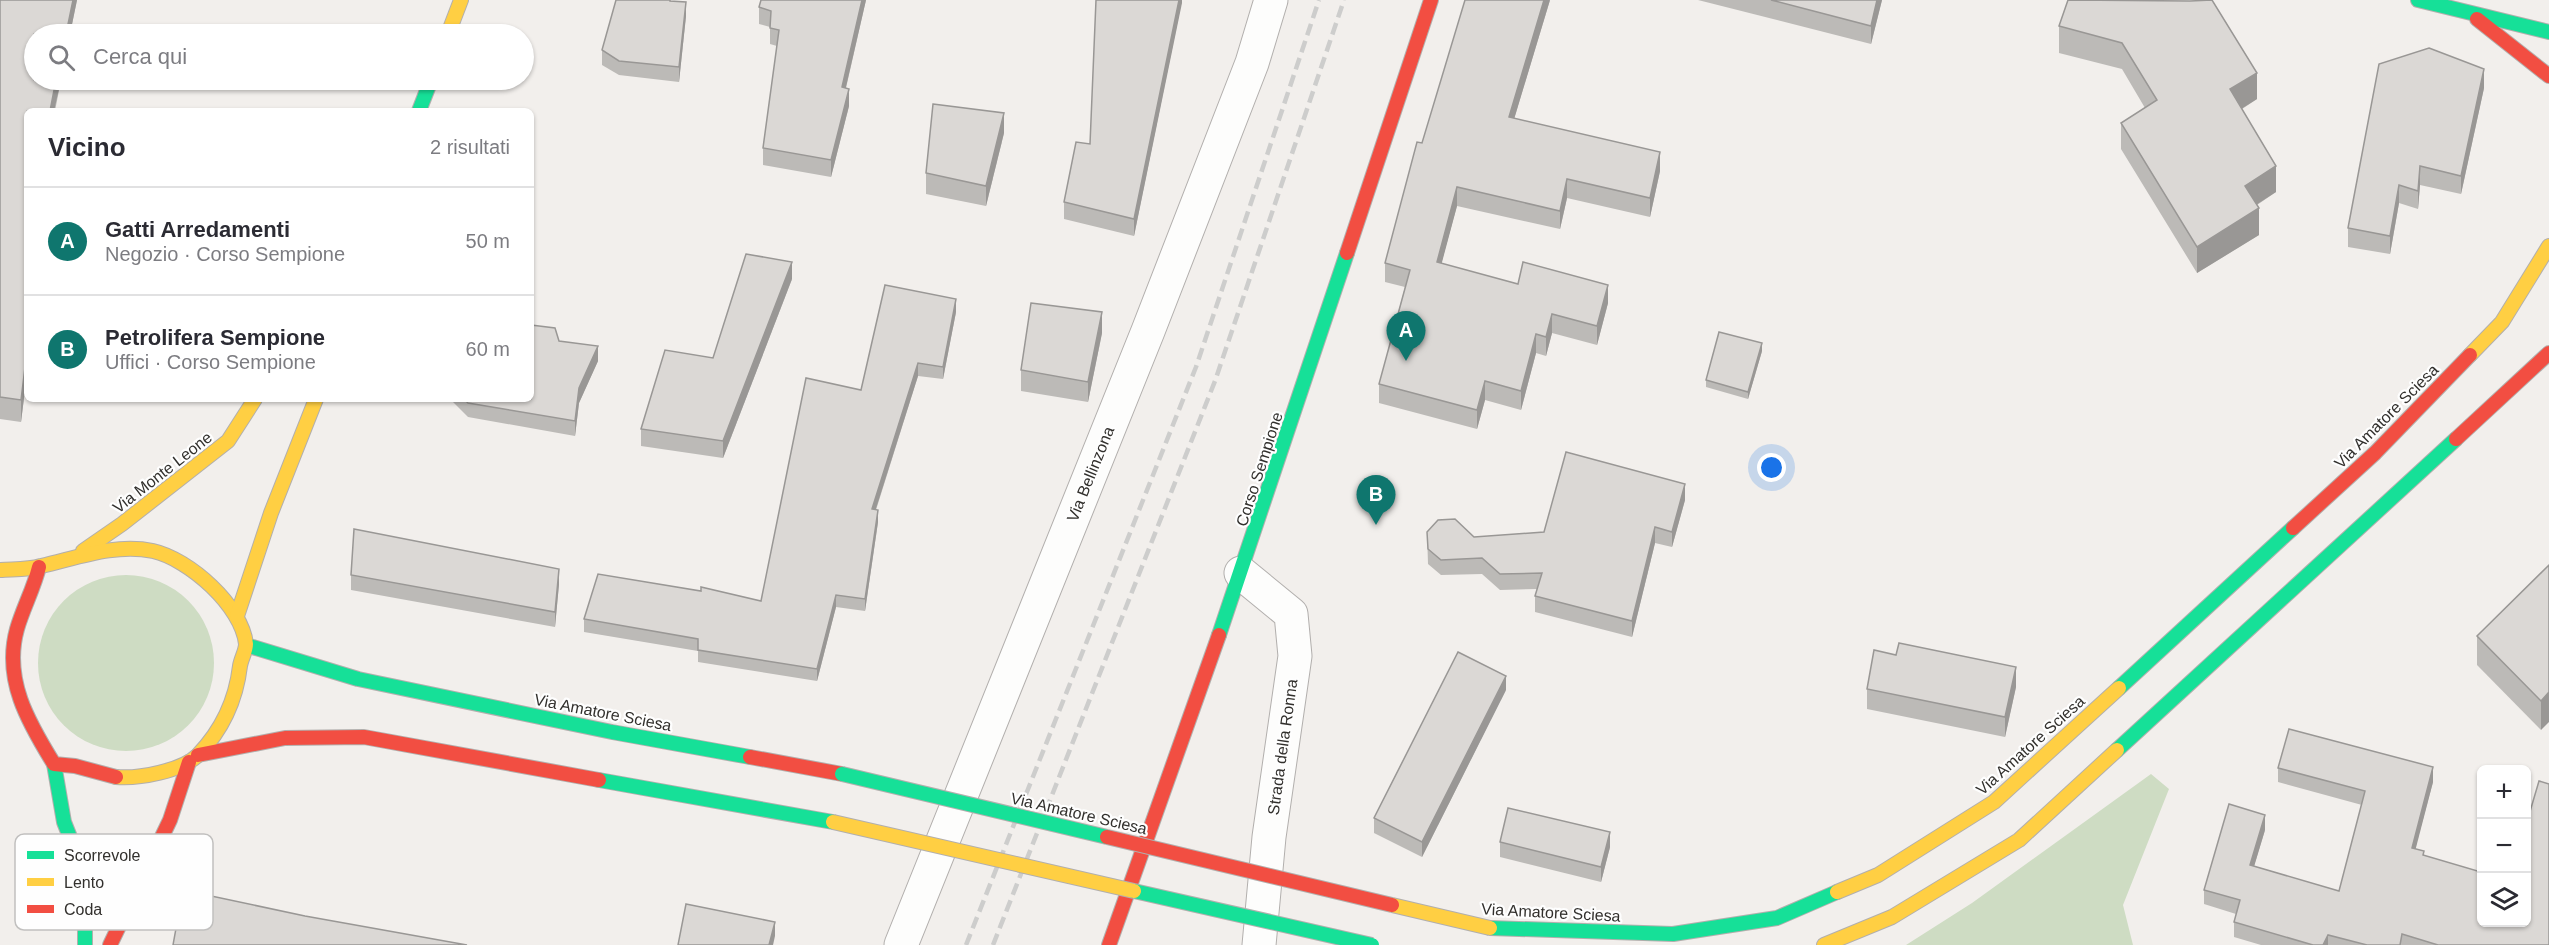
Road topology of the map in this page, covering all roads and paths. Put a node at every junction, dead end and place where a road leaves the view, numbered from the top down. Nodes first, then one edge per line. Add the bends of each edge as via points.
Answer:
1 (461, 0) edge
2 (1271, 0) edge
3 (1431, 0) edge
4 (2418, 0) edge
5 (2470, 14) junction
6 (452, 24) edge
7 (2549, 32) edge
8 (2548, 77) edge
9 (427, 90) edge
10 (420, 108) edge
11 (2549, 246) edge
12 (2549, 353) edge
13 (253, 402) edge
14 (315, 402) edge
15 (75, 556) junction
16 (39, 567) junction
17 (0, 570) edge
18 (1241, 573) junction
19 (237, 616) junction
20 (246, 645) junction
21 (194, 759) junction
22 (54, 764) junction
23 (69, 834) edge
24 (163, 834) edge
25 (117, 930) edge
26 (110, 945) edge
27 (901, 945) edge
28 (1109, 945) edge
29 (1258, 945) edge
30 (1372, 945) edge
31 (1824, 945) edge

1 - 6 street
2 - 27 street, Via Bellinzona via 1252,63 1148,331
3 - 18 street, Corso Sempione
4 - 5 street
5 - 7 street
5 - 8 street
9 - 10 street
11 - 20 street, Via Amatore Sciesa, bridge via 2502,322 2375,453 1994,802 1878,875 1777,918 1673,934 1490,928 842,774 612,732 358,679
12 - 31 street via 2019,840 1892,917
13 - 15 street, Via Monte Leone via 228,441
14 - 19 street via 271,513
15 - 16 street
15 - 19 street via 118,549 173,558 191,569
16 - 17 street
16 - 22 street via 15,634 12,696
18 - 28 street, Corso Sempione
18 - 29 street, Strada della Ronna via 1291,614 1295,656
19 - 20 street
20 - 21 street via 228,714
21 - 22 street via 151,775 127,778
21 - 24 street
21 - 30 street, bridge via 285,738 364,737 833,822
22 - 23 street
25 - 26 street

